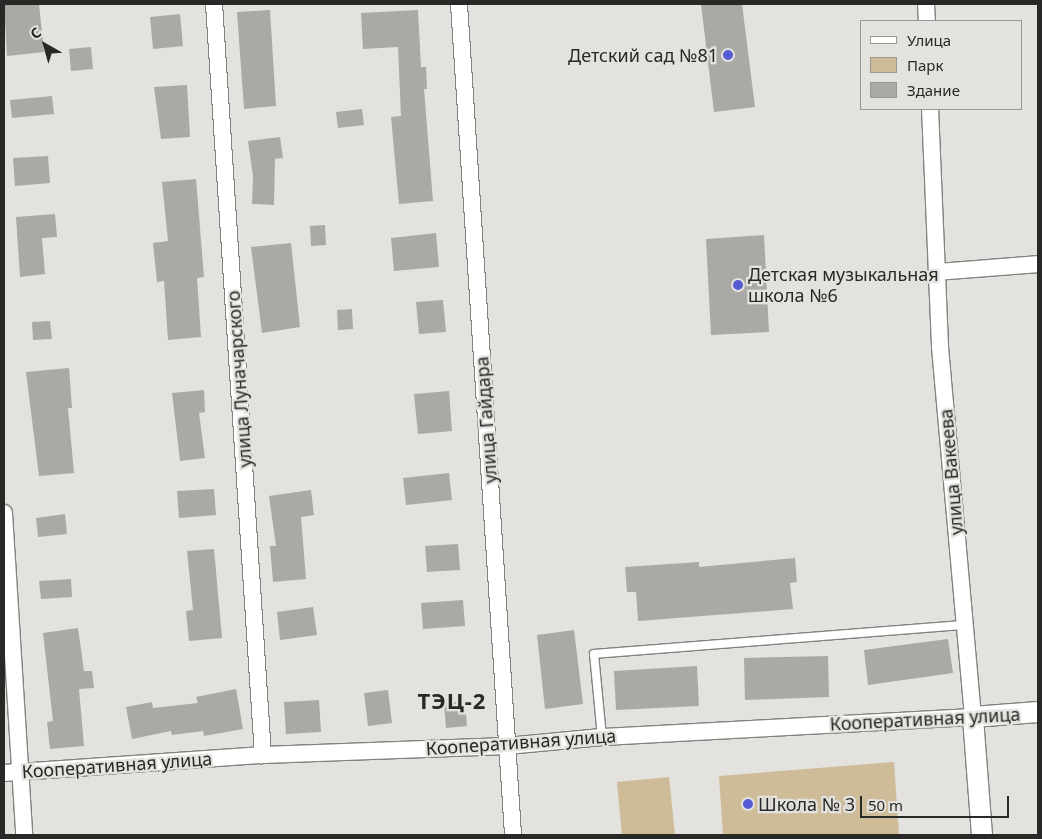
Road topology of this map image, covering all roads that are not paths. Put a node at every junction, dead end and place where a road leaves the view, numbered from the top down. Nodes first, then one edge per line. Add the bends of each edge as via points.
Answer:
1 (214, 4) edge
2 (459, 4) edge
3 (926, 4) edge
4 (927, 20) edge
5 (930, 110) edge
6 (1038, 264) edge
7 (937, 272) junction
8 (4, 514) edge
9 (964, 625) junction
10 (1038, 712) edge
11 (973, 717) junction
12 (602, 737) junction
13 (507, 746) junction
14 (263, 755) junction
15 (20, 772) junction
16 (4, 773) edge
17 (24, 835) edge
18 (513, 835) edge
19 (982, 835) edge

1 - 14 street, улица Луначарского
2 - 13 street, улица Гайдара
3 - 4 street
5 - 7 street, улица Вакеева
6 - 7 street
7 - 9 street, улица Вакеева via 940,346
8 - 15 street
9 - 11 street, улица Вакеева
9 - 12 lane via 594,654
10 - 11 street, Кооперативная улица
11 - 12 street, Кооперативная улица
11 - 19 street, улица Вакеева
12 - 13 street, Кооперативная улица
13 - 14 street, Кооперативная улица
13 - 18 street, улица Гайдара
14 - 15 street, Кооперативная улица
15 - 16 street, Кооперативная улица
15 - 17 street

